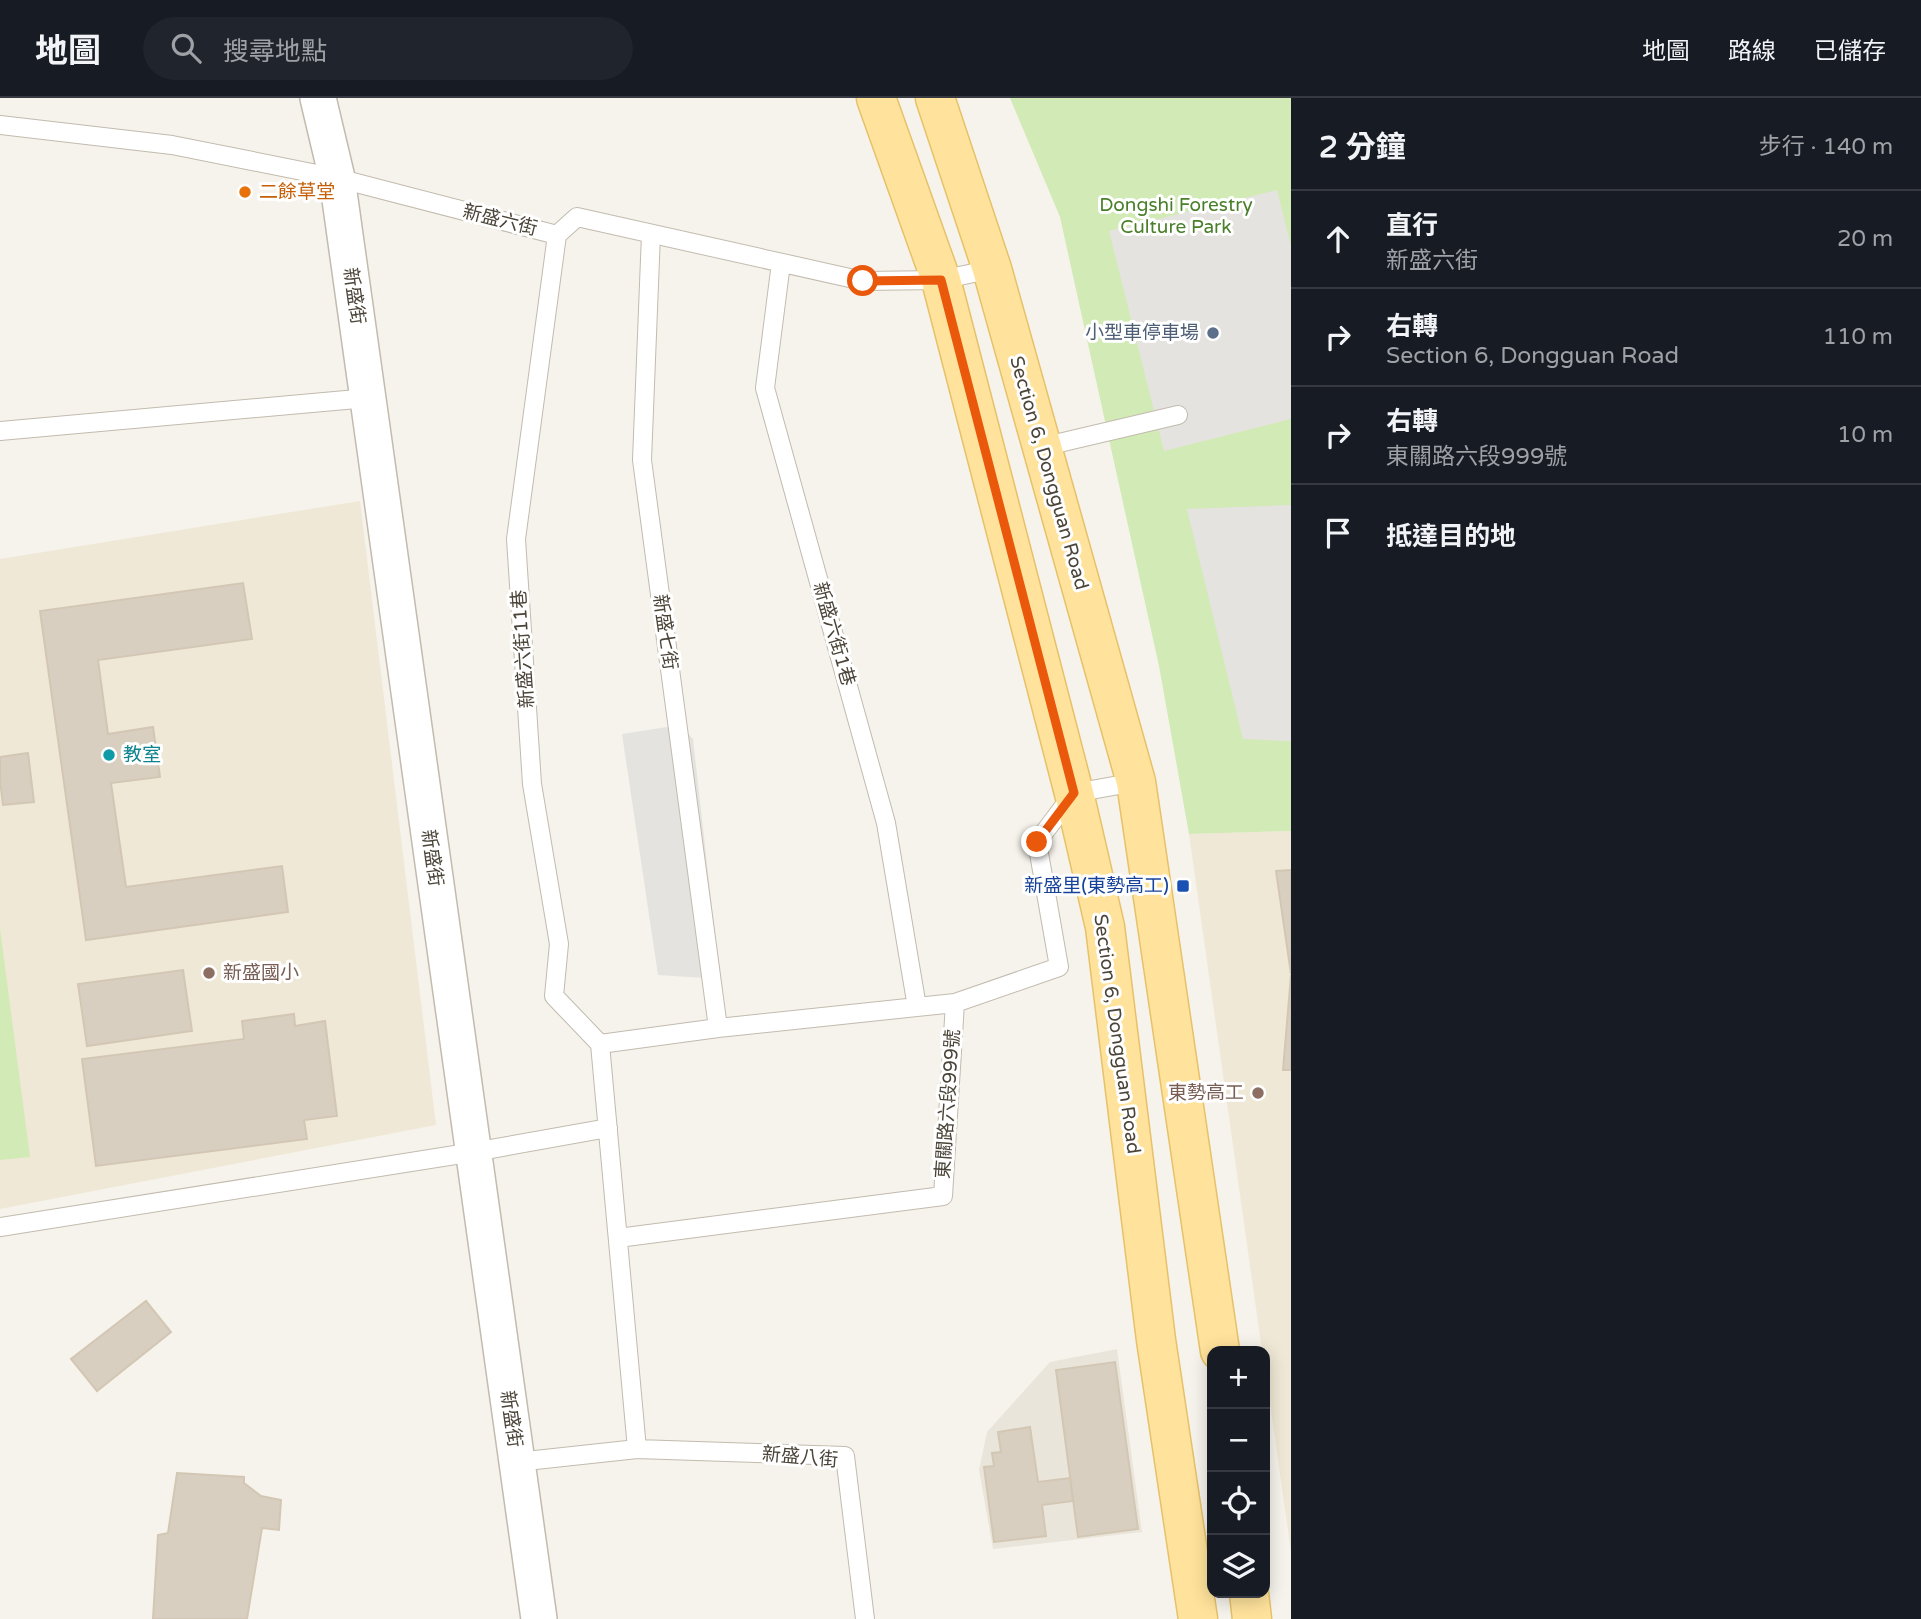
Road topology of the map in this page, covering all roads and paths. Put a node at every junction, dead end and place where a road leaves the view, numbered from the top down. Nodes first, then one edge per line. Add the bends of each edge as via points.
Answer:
1 (318, 98) edge
2 (876, 98) edge
3 (935, 98) edge
4 (0, 125) edge
5 (337, 178) junction
6 (557, 234) junction
7 (652, 234) junction
8 (781, 263) junction
9 (992, 269) junction
10 (941, 280) junction
11 (368, 398) junction
12 (1178, 415) dead end
13 (0, 431) edge
14 (1042, 447) junction
15 (1136, 782) junction
16 (1074, 793) junction
17 (955, 1003) junction
18 (917, 1007) junction
19 (718, 1028) junction
20 (600, 1044) junction
21 (608, 1128) junction
22 (474, 1153) junction
23 (0, 1227) edge
24 (618, 1238) junction
25 (1204, 1241) junction
26 (1145, 1251) junction
27 (1219, 1346) edge
28 (637, 1449) junction
29 (517, 1462) junction
30 (1250, 1598) edge
31 (538, 1619) edge
32 (865, 1619) edge
33 (1198, 1619) edge
34 (1252, 1619) edge

1 - 5 street, 新盛街
2 - 10 main road, Section 6, Dongguan Road
3 - 9 main road, Section 6, Dongguan Road
4 - 5 lane, 新盛六街 via 172,145
5 - 6 lane, 新盛六街
5 - 11 street, 新盛街
6 - 7 lane, 新盛六街 via 577,217
6 - 20 lane, 新盛六街11巷 via 516,539 532,784 558,944 554,996
7 - 8 lane, 新盛六街
7 - 19 lane, 新盛七街 via 642,460
8 - 10 lane, 新盛六街 via 863,281
8 - 18 lane, 新盛六街1巷 via 765,388 886,823
9 - 10 lane, 新盛六街
9 - 14 main road, Section 6, Dongguan Road
10 - 16 main road, Section 6, Dongguan Road
11 - 13 lane
11 - 22 street, 新盛街
12 - 14 lane
14 - 15 main road, Section 6, Dongguan Road
15 - 16 lane
15 - 25 main road, Section 6, Dongguan Road
16 - 17 lane, 東關路六段999號 via 1037,842 1059,967
16 - 26 main road, Section 6, Dongguan Road via 1105,927
17 - 18 lane
17 - 24 lane, 東關路六段999號 via 943,1196
18 - 19 lane
19 - 20 lane
20 - 21 lane
21 - 22 lane
21 - 24 lane
22 - 23 lane
22 - 29 street, 新盛街
24 - 28 lane
25 - 26 main road
25 - 27 main road, Section 6, Dongguan Road
26 - 33 main road, Section 6, Dongguan Road
28 - 29 lane
28 - 32 lane, 新盛八街 via 845,1456
29 - 31 street, 新盛街
30 - 34 main road

